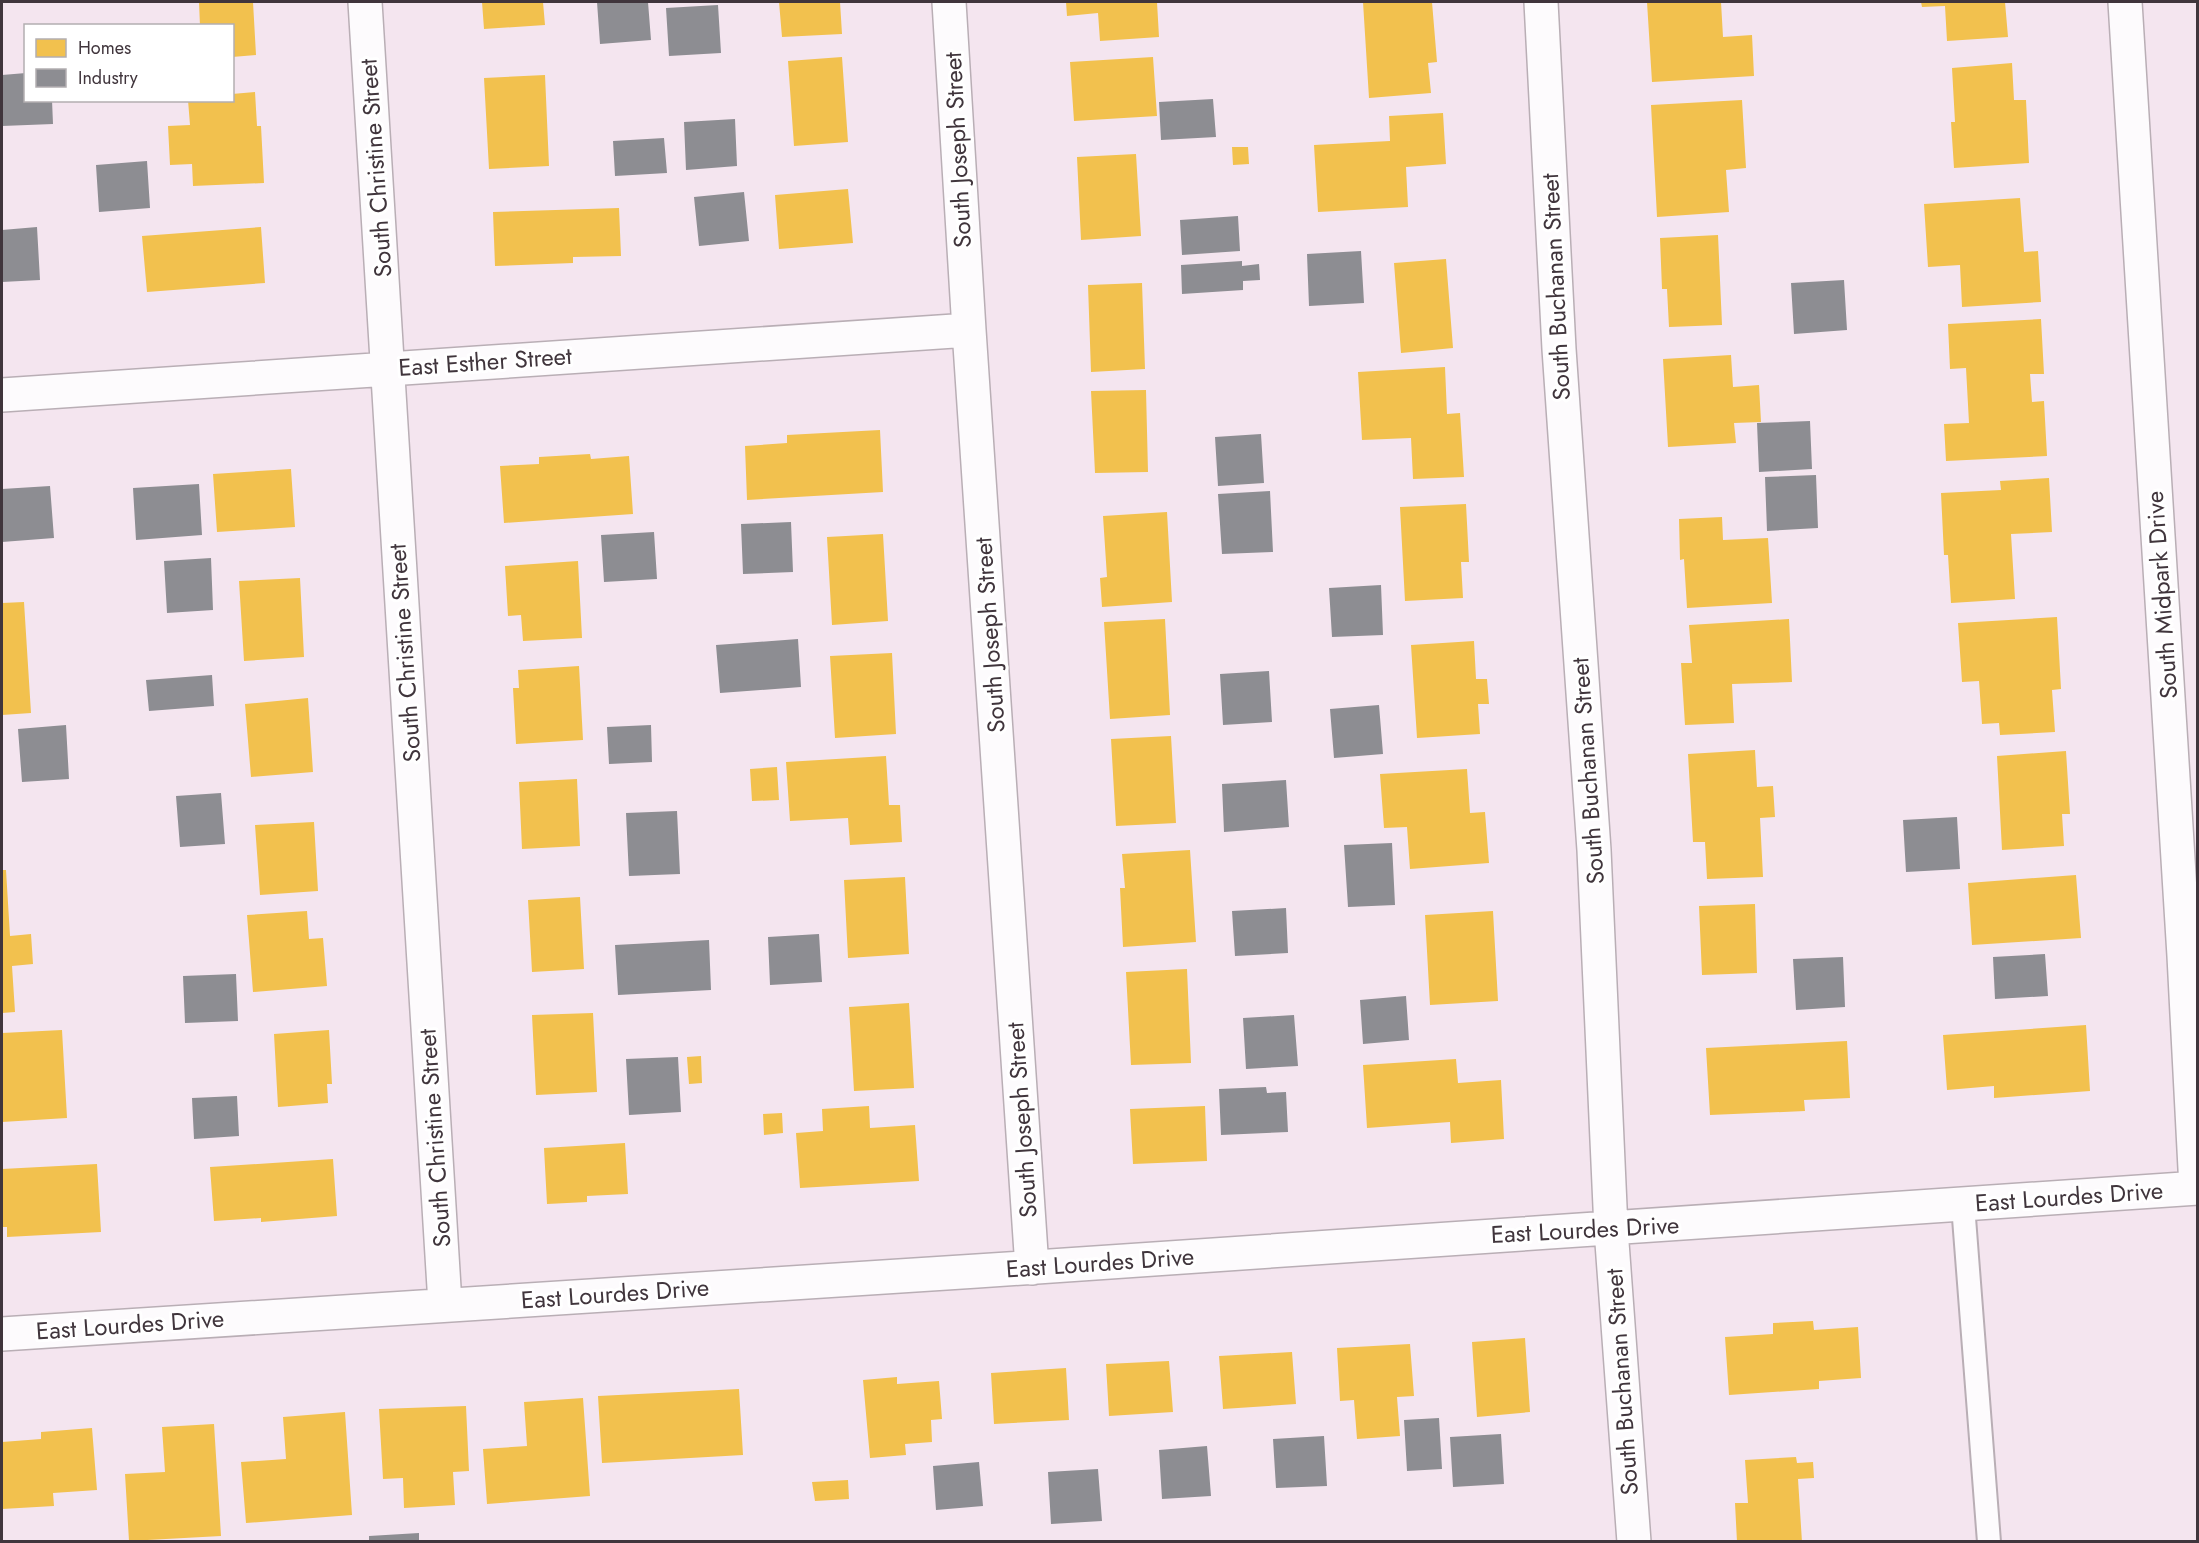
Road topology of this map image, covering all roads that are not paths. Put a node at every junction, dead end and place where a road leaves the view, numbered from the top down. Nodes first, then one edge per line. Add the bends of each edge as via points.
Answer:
1 (365, 2) edge
2 (949, 2) edge
3 (1541, 2) edge
4 (2125, 2) edge
5 (969, 330) junction
6 (388, 368) junction
7 (2, 395) edge
8 (2197, 1188) edge
9 (1964, 1205) junction
10 (1611, 1229) junction
11 (1032, 1268) junction
12 (445, 1304) junction
13 (2, 1334) edge
14 (1634, 1542) edge
15 (1989, 1542) edge

1 - 6 street, South Christine Street
2 - 5 street, South Joseph Street
3 - 10 street, South Buchanan Street via 1560,361 1594,850
4 - 8 street, South Midpark Drive
5 - 6 street, East Esther Street
5 - 11 street, South Joseph Street
6 - 7 street, East Esther Street
6 - 12 street, South Christine Street
8 - 9 street, East Lourdes Drive
9 - 10 street, East Lourdes Drive
9 - 15 lane
10 - 11 street, East Lourdes Drive
10 - 14 street, South Buchanan Street
11 - 12 street, East Lourdes Drive
12 - 13 street, East Lourdes Drive

